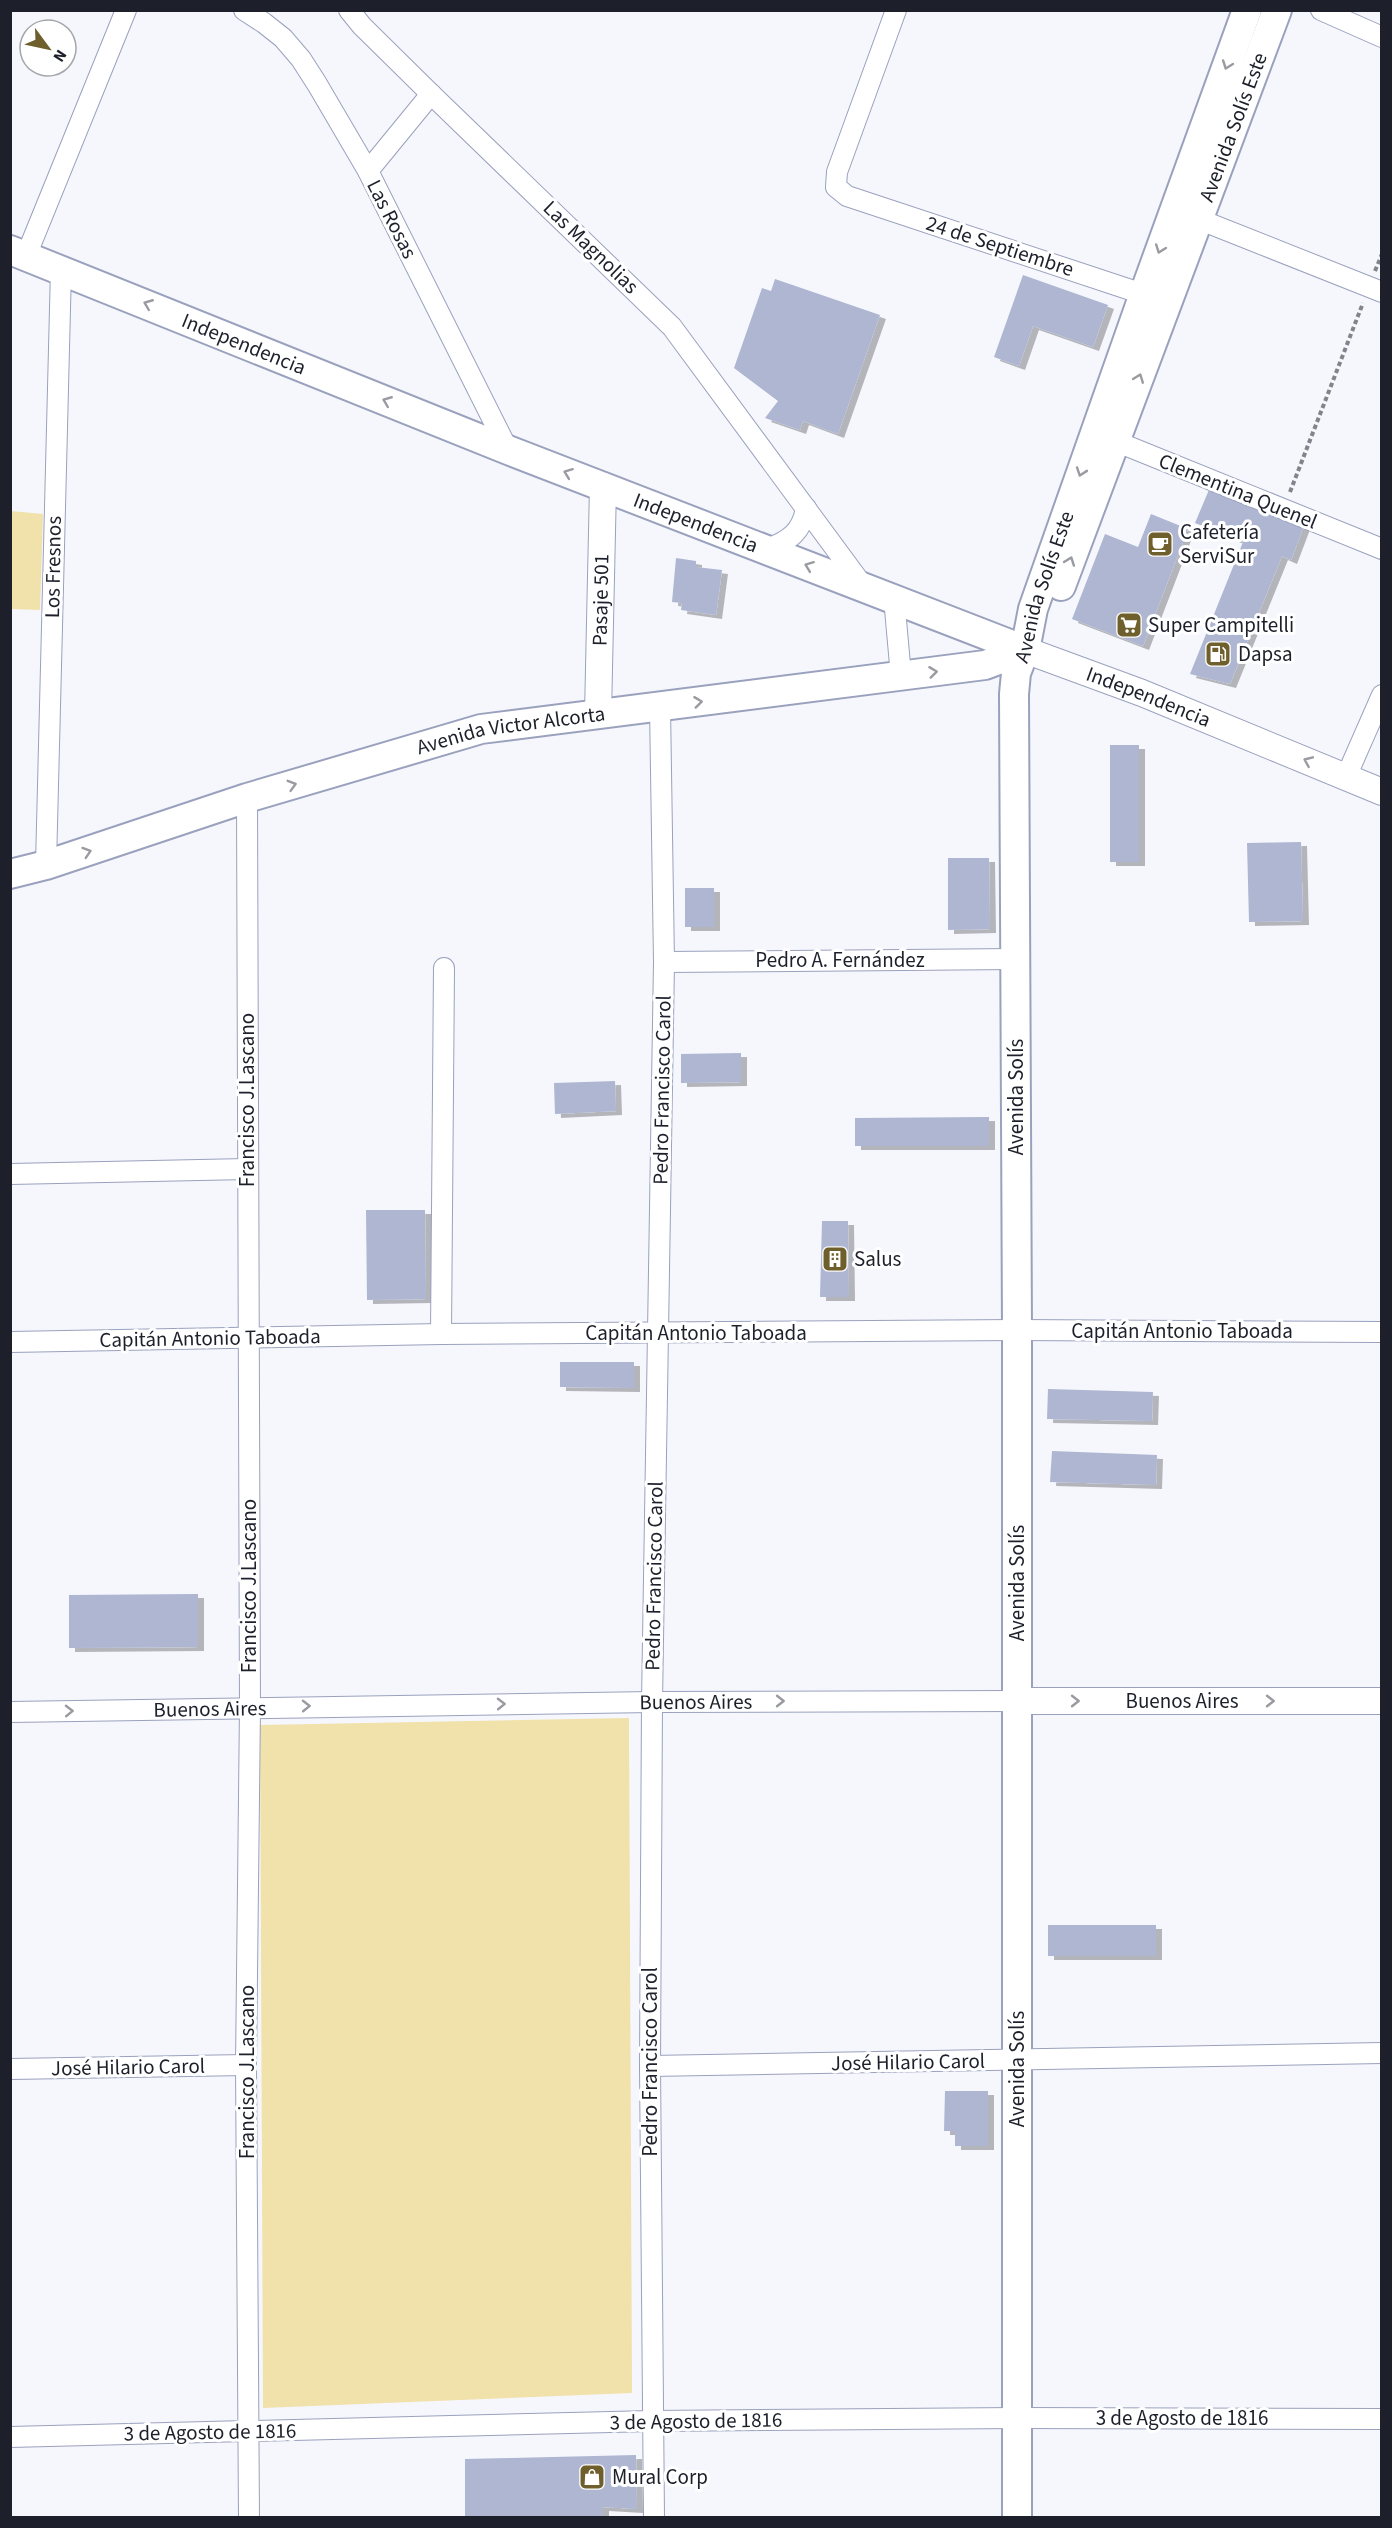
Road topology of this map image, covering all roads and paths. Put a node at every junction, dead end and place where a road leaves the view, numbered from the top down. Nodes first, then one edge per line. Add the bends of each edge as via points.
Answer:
1 (126, 10) edge
2 (244, 10) edge
3 (350, 10) edge
4 (896, 10) edge
5 (1247, 10) edge
6 (1277, 10) edge
7 (1321, 10) edge
8 (1382, 37) edge
9 (431, 94) junction
10 (368, 171) junction
11 (1198, 219) junction
12 (18, 253) edge
13 (1382, 254) edge
14 (61, 269) junction
15 (1375, 289) edge
16 (1155, 298) junction
17 (1104, 437) junction
18 (508, 450) junction
19 (603, 486) junction
20 (806, 508) junction
21 (1284, 510) junction
22 (767, 549) junction
23 (1382, 549) edge
24 (863, 587) junction
25 (894, 598) junction
26 (1026, 650) junction
27 (901, 676) junction
28 (1382, 696) edge
29 (660, 707) junction
30 (598, 714) junction
31 (1346, 777) junction
32 (1382, 792) edge
33 (247, 798) junction
34 (46, 865) junction
35 (10, 874) edge
36 (1015, 959) junction
37 (664, 962) junction
38 (444, 968) dead end
39 (247, 1170) junction
40 (10, 1174) edge
41 (1017, 1330) junction
42 (1382, 1332) edge
43 (441, 1334) junction
44 (658, 1334) junction
45 (249, 1337) junction
46 (10, 1342) edge
47 (1016, 1701) junction
48 (1382, 1701) edge
49 (652, 1702) junction
50 (249, 1707) junction
51 (10, 1712) edge
52 (1382, 2053) edge
53 (1017, 2060) junction
54 (246, 2065) junction
55 (650, 2066) junction
56 (10, 2070) edge
57 (1017, 2418) junction
58 (1382, 2419) edge
59 (652, 2421) junction
60 (250, 2431) junction
61 (10, 2437) edge
62 (249, 2517) edge
63 (654, 2517) edge
64 (1017, 2517) edge

1 - 12 street
2 - 10 street, Las Rosas via 283,38 301,59
3 - 9 street, Las Magnolias
4 - 16 street, 24 de Septiembre via 837,172 836,187 847,196
5 -> 16 main road, Avenida Solís Este
6 - 11 main road, Avenida Solís Este
7 - 8 street
9 - 10 street
9 - 20 street, Las Magnolias via 672,327
10 - 18 street, Las Rosas
11 - 15 street
11 - 16 main road, Avenida Solís Este
12 - 14 main road, Independencia
13 - 15 path
18 -> 14 main road, Independencia
14 - 34 street, Los Fresnos
15 - 21 path
16 - 17 main road, Avenida Solís Este
17 - 21 street, Clementina Quenel
17 - 26 main road, Avenida Solís Este via 1033,609
19 -> 18 main road, Independencia
19 - 22 main road, Independencia
19 - 30 street, Pasaje 501
20 - 22 street via 797,533 783,544
20 - 24 street, Las Magnolias
21 - 23 street, Clementina Quenel
24 -> 22 main road, Independencia
24 - 25 main road, Independencia
25 - 26 main road, Independencia
25 - 27 street
27 -> 26 main road, Avenida Victor Alcorta via 985,665
31 -> 26 street, Independencia
26 - 36 main road, Avenida Solís via 1016,673 1014,694
29 -> 27 main road, Avenida Victor Alcorta
28 - 31 street
29 - 30 main road, Avenida Victor Alcorta
29 - 37 street, Pedro Francisco Carol
33 -> 30 main road, Avenida Victor Alcorta via 482,729
31 - 32 street, Independencia
34 -> 33 main road, Avenida Victor Alcorta
33 - 39 street, Francisco J.Lascano
34 - 35 main road, Avenida Victor Alcorta
36 - 37 street, Pedro A. Fernández
36 - 41 main road, Avenida Solís
37 - 44 street, Pedro Francisco Carol
38 - 43 street
39 - 40 street
39 - 45 street, Francisco J.Lascano
41 - 42 street, Capitán Antonio Taboada
41 - 44 street, Capitán Antonio Taboada
41 - 47 main road, Avenida Solís
43 - 44 street, Capitán Antonio Taboada
43 - 45 street, Capitán Antonio Taboada
44 - 49 street, Pedro Francisco Carol
45 - 46 street, Capitán Antonio Taboada
45 - 50 street, Francisco J.Lascano
47 -> 48 street, Buenos Aires
49 -> 47 street, Buenos Aires
47 - 53 main road, Avenida Solís
50 -> 49 street, Buenos Aires
49 - 55 street, Pedro Francisco Carol
51 -> 50 street, Buenos Aires
50 - 54 street, Francisco J.Lascano
52 - 53 street, José Hilario Carol
53 - 55 street, José Hilario Carol
53 - 57 main road, Avenida Solís
54 - 56 street, José Hilario Carol
54 - 60 street, Francisco J.Lascano
55 - 59 street, Pedro Francisco Carol
57 - 58 street, 3 de Agosto de 1816
57 - 59 street, 3 de Agosto de 1816
57 - 64 main road, Avenida Solís
59 - 60 street, 3 de Agosto de 1816
59 - 63 street, Pedro Francisco Carol
60 - 61 street, 3 de Agosto de 1816
60 - 62 street, Francisco J.Lascano

